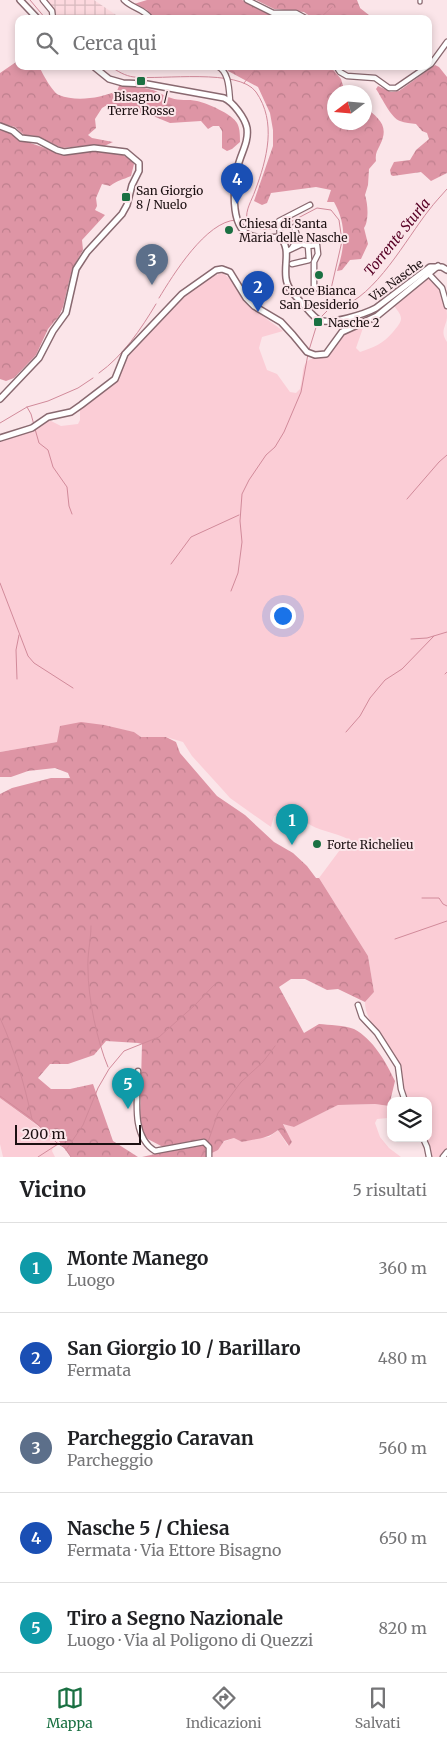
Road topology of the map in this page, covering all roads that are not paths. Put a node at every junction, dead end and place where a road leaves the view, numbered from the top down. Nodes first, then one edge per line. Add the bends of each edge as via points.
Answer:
1 (20, 0) edge
2 (43, 0) edge
3 (124, 0) edge
4 (247, 0) edge
5 (34, 15) edge
6 (52, 15) edge
7 (148, 15) edge
8 (300, 15) edge
9 (447, 42) edge
10 (432, 63) edge
11 (97, 70) edge
12 (223, 70) edge
13 (339, 70) edge
14 (422, 70) edge
15 (230, 101) junction
16 (0, 126) edge
17 (310, 206) dead end
18 (294, 227) dead end
19 (280, 235) junction
20 (308, 246) junction
21 (289, 250) junction
22 (292, 264) dead end
23 (438, 266) junction
24 (447, 270) edge
25 (428, 273) junction
26 (316, 288) dead end
27 (447, 306) edge
28 (0, 399) edge
29 (0, 438) edge
30 (358, 1005) dead end
31 (138, 1071) dead end
32 (404, 1097) edge
33 (425, 1142) edge
34 (447, 1152) edge
35 (209, 1157) edge
36 (429, 1157) edge
37 (443, 1157) edge

1 - 5 street
2 - 6 street
3 - 7 street
4 - 8 street via 273,13
9 - 10 street
11 - 15 street via 123,83 147,84
12 - 15 street
13 - 14 street via 347,76 375,78 389,88 396,88
15 - 19 street via 246,127 236,184 237,220 249,235 264,238
16 - 28 street via 21,138 38,140 64,152 94,148 126,152 139,162 139,171 122,214 76,269 66,313 52,331 39,358
17 - 19 street via 282,219 278,224
18 - 21 street, Via Nasche via 298,238
19 - 21 street, Via Nasche
20 - 21 street via 302,244
20 - 22 street via 309,260
20 - 26 street via 317,245 318,254 314,262
21 - 23 street, Via Nasche via 286,280 290,290 316,318 323,321 371,311 430,267
23 - 24 street, Via Nasche
23 - 25 street
25 - 27 street via 442,288
25 - 29 street via 377,316 342,332 328,352 320,355 309,354 280,322 254,306 230,272 216,270 182,294 133,345 125,354 115,379 71,412 48,417 34,427
30 - 32 street via 362,1017 377,1033 398,1066
31 - 35 street via 137,1119 149,1147 155,1150 204,1142 209,1146
33 - 36 street
34 - 37 street

